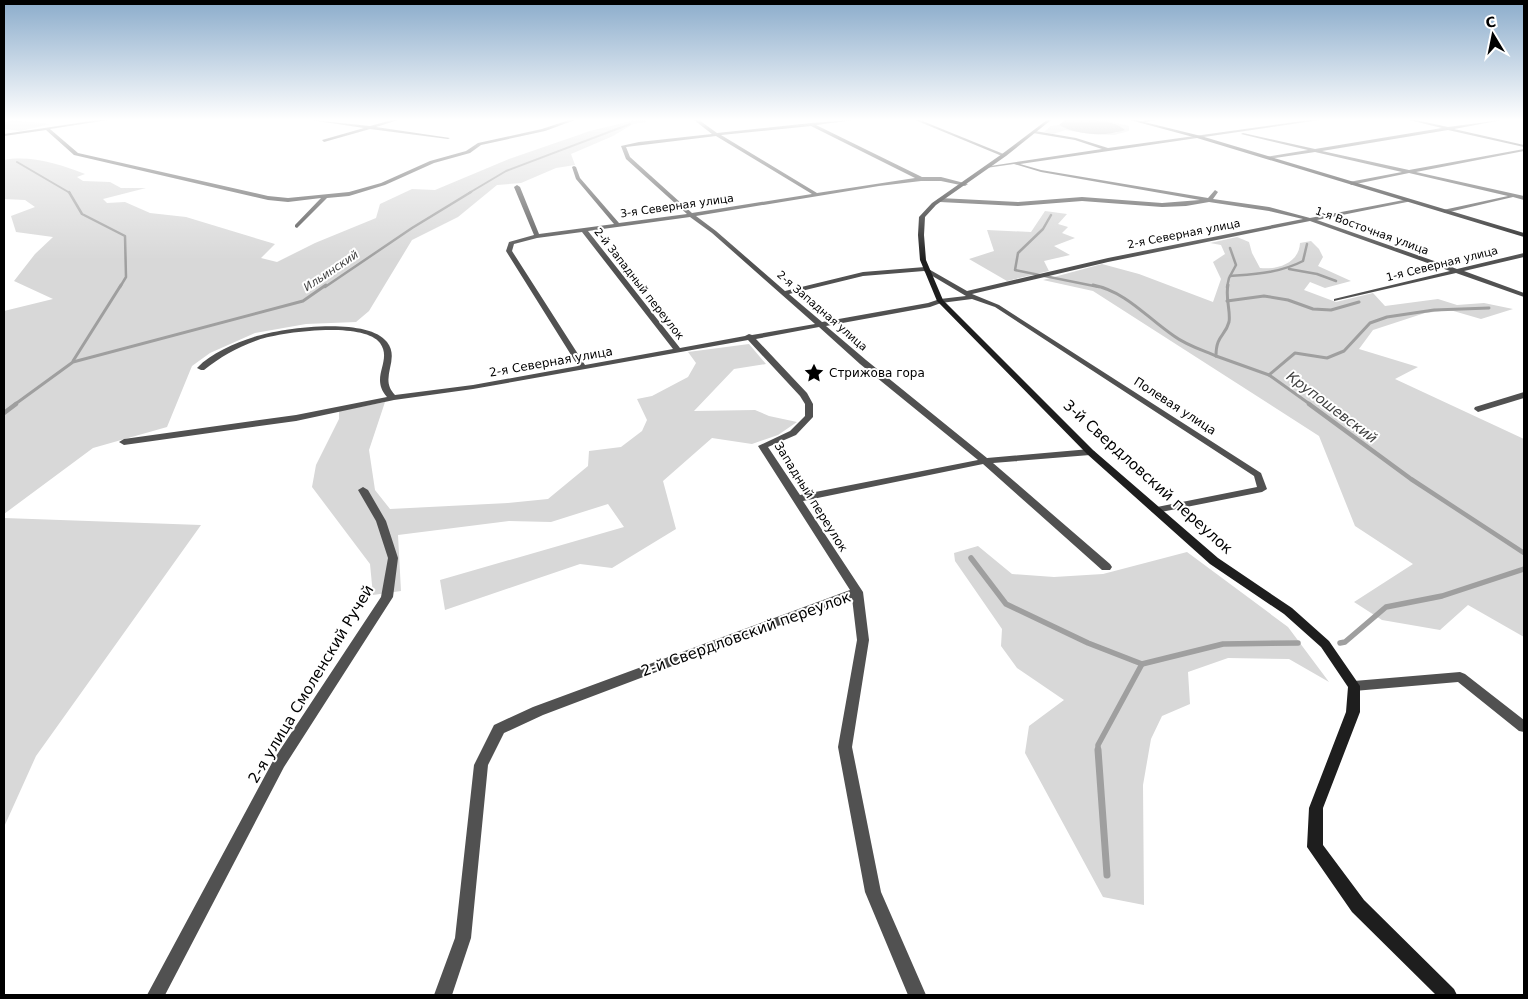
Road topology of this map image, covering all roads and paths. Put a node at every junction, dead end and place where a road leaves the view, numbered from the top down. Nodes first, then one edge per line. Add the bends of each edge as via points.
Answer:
1 (131, 167) edge
2 (422, 167) edge
3 (574, 167) dead end
4 (638, 167) edge
5 (769, 167) edge
6 (896, 167) edge
7 (986, 167) joint
8 (990, 167) edge
9 (1025, 167) edge
10 (1297, 167) edge
11 (1383, 167) edge
12 (1432, 167) edge
13 (1405, 172) junction
14 (920, 179) junction
15 (1352, 183) junction
16 (965, 184) junction
17 (516, 187) dead end
18 (1215, 192) dead end
19 (814, 194) junction
20 (1524, 194) edge
21 (1514, 196) junction
22 (324, 198) junction
23 (1524, 198) edge
24 (940, 200) junction
25 (1209, 200) junction
26 (1407, 200) junction
27 (1445, 211) junction
28 (691, 215) junction
29 (1313, 220) junction
30 (618, 225) junction
31 (297, 226) dead end
32 (584, 230) junction
33 (1524, 235) edge
34 (537, 236) junction
35 (1524, 255) edge
36 (926, 269) junction
37 (1453, 271) junction
38 (784, 294) junction
39 (970, 295) junction
40 (1524, 295) edge
41 (1336, 300) dead end
42 (940, 301) junction
43 (818, 324) junction
44 (749, 336) junction
45 (678, 350) junction
46 (201, 368) dead end
47 (583, 368) junction
48 (1524, 395) edge
49 (393, 398) junction
50 (1478, 409) dead end
51 (124, 442) dead end
52 (1090, 452) junction
53 (985, 460) junction
54 (363, 490) dead end
55 (797, 499) junction
56 (1156, 510) junction
57 (1106, 567) dead end
58 (857, 592) junction
59 (1354, 686) junction
60 (1524, 727) edge
61 (156, 995) edge
62 (443, 995) edge
63 (917, 995) edge
64 (1448, 995) edge

1 - 22 street via 268,198
2 - 22 street via 383,184
3 - 30 street, 2-й Западный переулок via 578,178
4 - 28 street, 2-я Западная улица
5 - 19 street
6 - 14 street
7 - 8 street
7 - 16 main road
9 - 25 street, 1-я Восточная улица
10 - 15 main road
11 - 13 street
12 - 13 street
13 - 15 street
13 - 21 street
14 - 16 street, 3-я Северная улица
14 - 19 street, 3-я Северная улица
15 - 26 main road
16 - 24 main road
17 - 34 street
18 - 25 street
19 - 28 street, 3-я Северная улица
20 - 21 street
21 - 23 street
21 - 27 street
22 - 31 street
24 - 25 street via 1018,204 1082,199 1162,205
24 - 36 main road via 922,217
25 - 29 street, 1-я Восточная улица
26 - 27 main road
26 - 29 street, 2-я Северная улица
27 - 33 main road
28 - 30 street, 3-я Северная улица
28 - 38 street, 2-я Западная улица
29 - 37 street, 1-я Восточная улица
29 - 39 street, 2-я Северная улица via 1108,260
30 - 32 street, 3-я Северная улица
32 - 34 street, 3-я Северная улица
32 - 45 street, 2-й Западный переулок
34 - 47 street, 3-я Северная улица via 511,243 509,251
35 - 37 street, 1-я Северная улица
36 - 38 street via 863,274
36 - 39 street
36 - 42 main road
37 - 40 street, 1-я Восточная улица
37 - 41 street, 1-я Северная улица
38 - 43 street, 2-я Западная улица
39 - 42 street, 2-я Северная улица
39 - 56 street, Полевая улица via 1005,311 1258,475 1262,489
42 - 43 street, 2-я Северная улица
42 - 52 main road, 3-й Свердловский переулок
43 - 44 street, 2-я Северная улица
43 - 53 street, 2-я Западная улица
44 - 45 street, 2-я Северная улица
44 - 55 street, Западный переулок via 804,394 809,404 809,417 793,433 762,446
45 - 47 street, 2-я Северная улица
46 - 49 street via 215,356 258,338 330,328 362,330 377,336 386,348 389,359 384,388
47 - 49 street, 2-я Северная улица
48 - 50 street
49 - 51 street, 2-я Северная улица via 296,418
52 - 53 street
52 - 56 main road, 3-й Свердловский переулок
53 - 55 street
53 - 57 street, 2-я Западная улица
54 - 61 street, 2-я улица Смоленский Ручей via 381,521 393,558 387,598 280,763
55 - 58 street, Западный переулок
56 - 59 main road, 3-й Свердловский переулок via 1214,561 1296,618 1325,644
58 - 62 street, 2-й Свердловский переулок via 538,711 499,729 481,765 463,938
58 - 63 street, 2-й Свердловский переулок via 863,640 845,747 874,892
59 - 60 street via 1460,677
59 - 64 main road via 1353,712 1316,808 1315,847 1358,906

